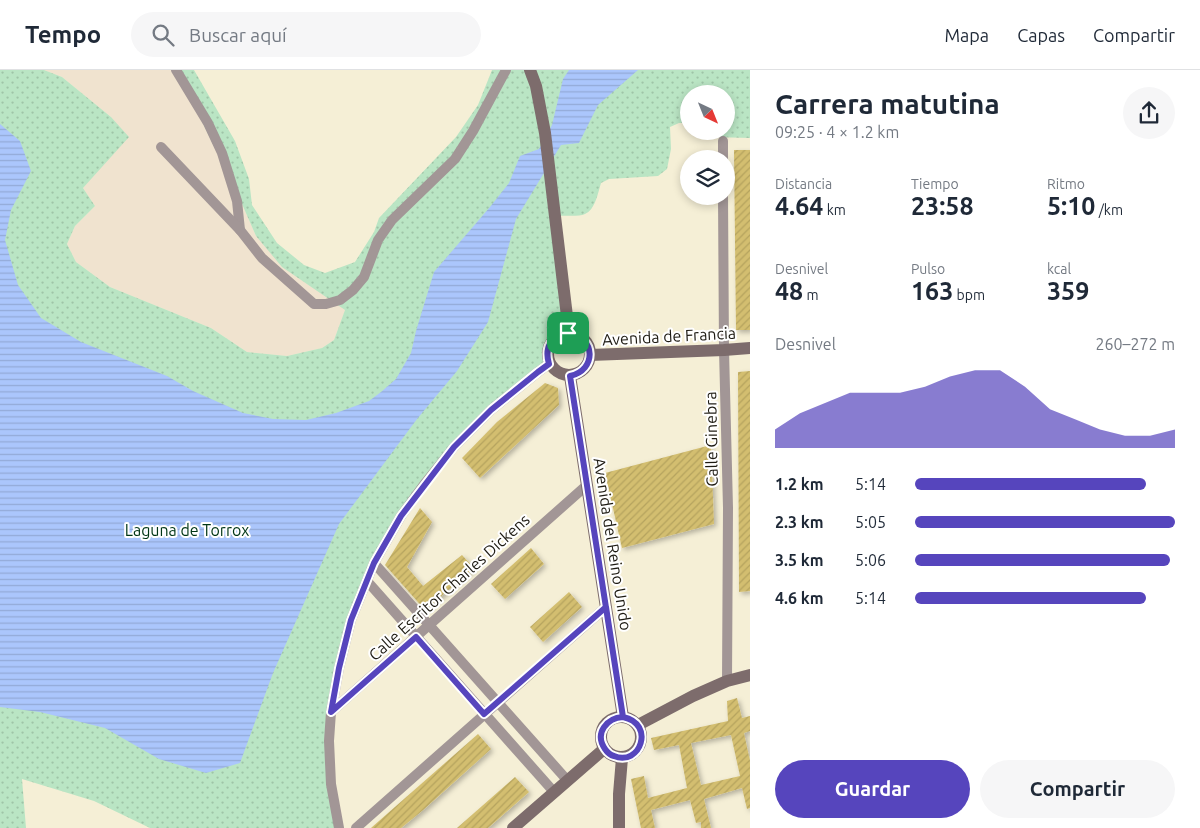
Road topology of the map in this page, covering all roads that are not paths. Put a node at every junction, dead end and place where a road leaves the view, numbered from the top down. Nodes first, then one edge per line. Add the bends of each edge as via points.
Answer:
1 (176, 70) edge
2 (506, 70) edge
3 (530, 70) edge
4 (723, 141) dead end
5 (161, 147) dead end
6 (723, 150) edge
7 (723, 205) edge
8 (240, 230) junction
9 (568, 333) junction
10 (750, 348) edge
11 (724, 350) junction
12 (590, 355) junction
13 (549, 364) junction
14 (570, 376) junction
15 (587, 485) junction
16 (374, 563) junction
17 (367, 581) junction
18 (606, 607) junction
19 (429, 625) junction
20 (416, 637) junction
21 (750, 675) edge
22 (727, 681) junction
23 (498, 702) junction
24 (331, 712) junction
25 (484, 714) junction
26 (623, 717) junction
27 (638, 725) junction
28 (604, 749) junction
29 (622, 758) junction
30 (567, 780) junction
31 (554, 792) junction
32 (339, 828) edge
33 (356, 828) edge
34 (513, 828) edge
35 (619, 828) edge

1 - 8 street via 222,152 237,201
2 - 8 street via 455,159 392,220 378,240 364,277 340,300 314,304 262,258
3 - 9 street via 545,133
4 - 6 street
5 - 8 street
7 - 11 street, Calle Ginebra
9 - 12 street via 582,337
9 - 13 street via 561,334 550,343 547,350
10 - 11 street, Avenida de Francia
11 - 12 street, Avenida de Francia
11 - 22 street, Calle Ginebra via 728,508
12 - 14 street via 582,372
13 - 14 street via 558,373
13 - 16 street via 491,410 454,447 401,516
14 - 15 street, Avenida del Reino Unido
15 - 18 street, Avenida del Reino Unido
15 - 19 street, Calle Escritor Charles Dickens
16 - 17 street
16 - 19 street
17 - 20 street
17 - 24 street via 351,620
18 - 23 street
18 - 26 street, Avenida del Reino Unido
19 - 20 street, Calle Escritor Charles Dickens
19 - 23 street
20 - 24 street, Calle Escritor Charles Dickens
20 - 25 street
21 - 22 street
22 - 27 street
23 - 25 street
23 - 30 street
24 - 32 street via 331,784
25 - 31 street
25 - 33 street
26 - 27 street
26 - 28 street via 610,720 602,730
27 - 29 street via 641,743 634,754
28 - 29 street via 612,756
28 - 30 street
29 - 35 street
30 - 31 street
31 - 34 street

